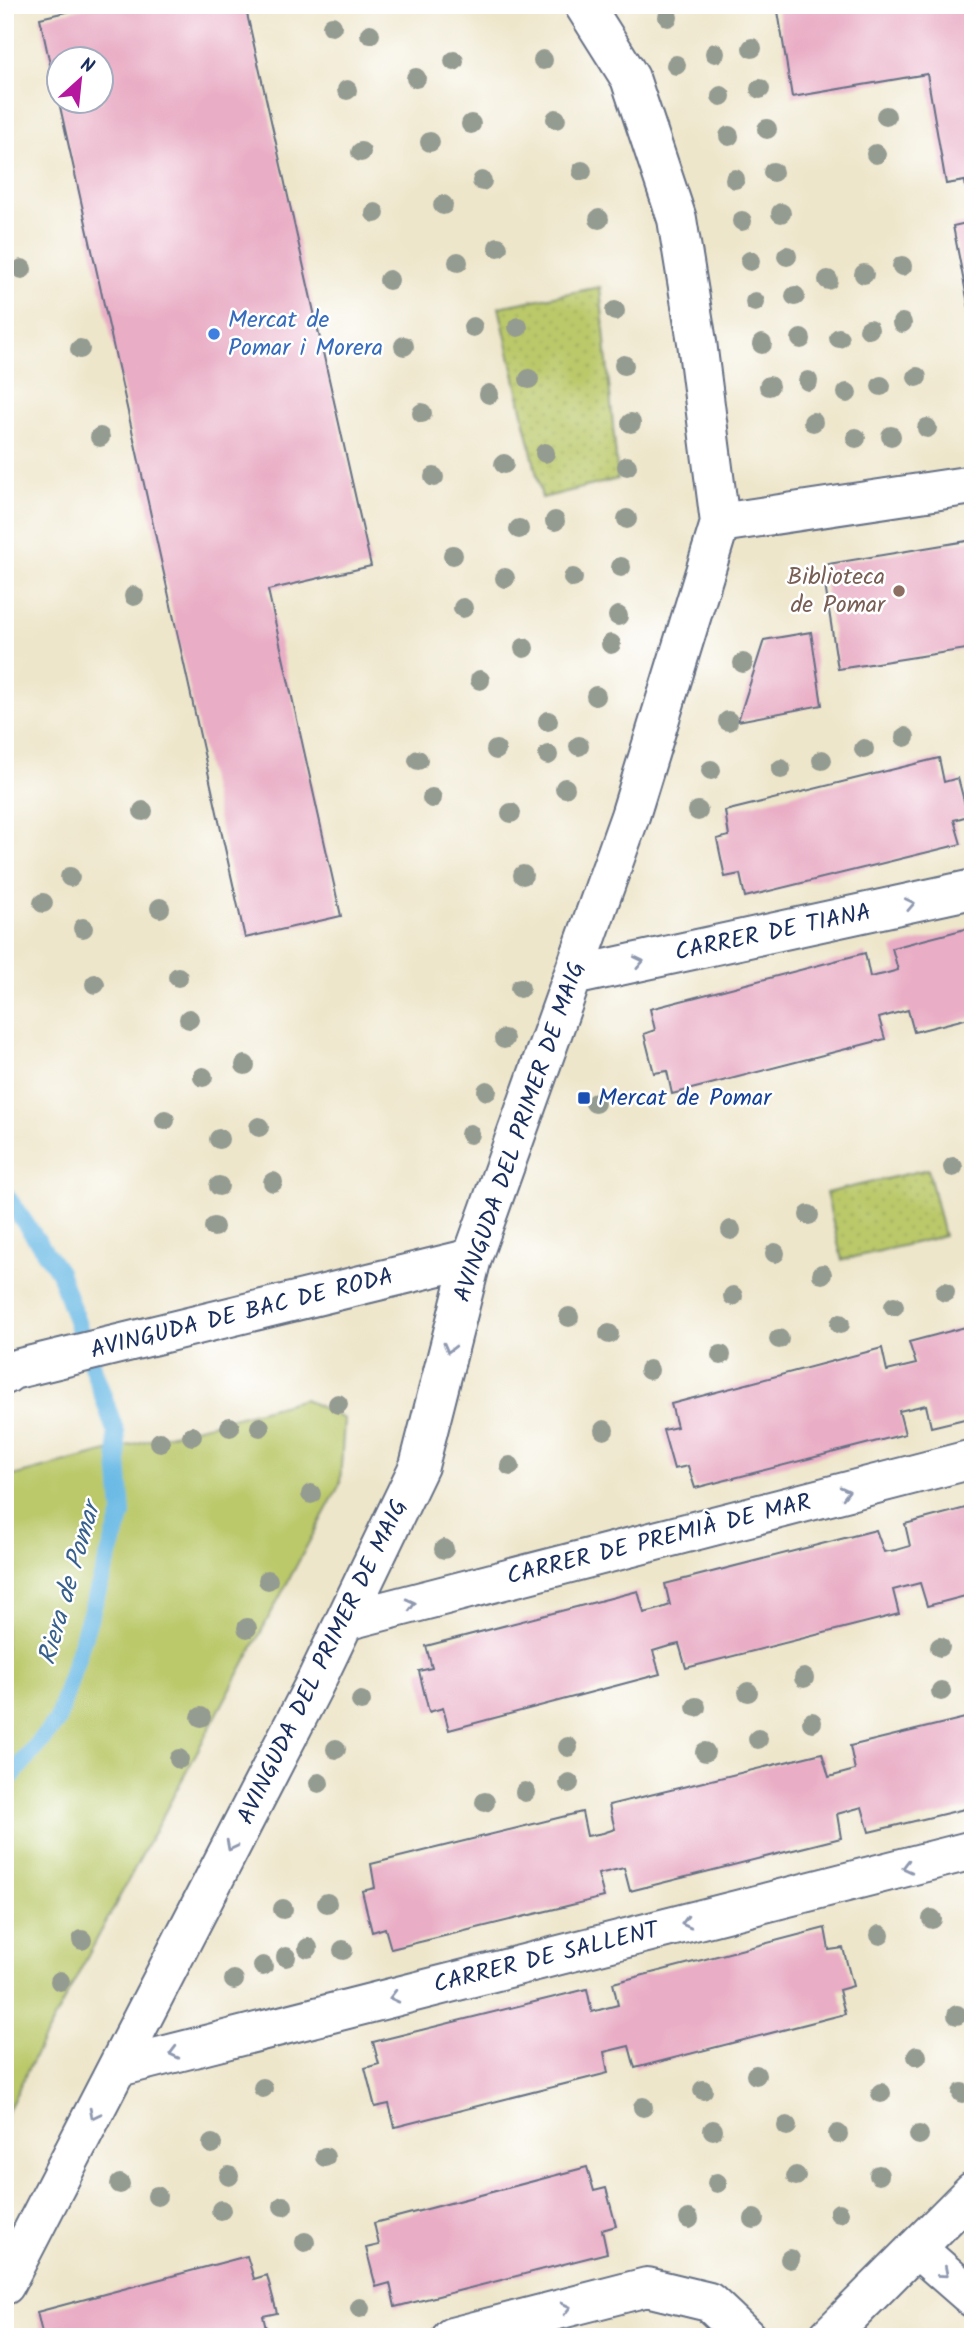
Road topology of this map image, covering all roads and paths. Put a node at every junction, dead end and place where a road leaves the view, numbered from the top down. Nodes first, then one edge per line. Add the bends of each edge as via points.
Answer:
1 (584, 5) edge
2 (973, 485) edge
3 (720, 523) junction
4 (973, 889) edge
5 (573, 976) junction
6 (472, 1258) junction
7 (7, 1372) edge
8 (973, 1459) edge
9 (345, 1621) junction
10 (973, 1850) edge
11 (119, 2067) junction
12 (973, 2190) edge
13 (916, 2248) junction
14 (5, 2285) edge
15 (973, 2298) edge
16 (452, 2337) edge
17 (746, 2337) edge
18 (828, 2337) edge

1 - 3 street, AVINGUDA DEL PRIMER DE MAIG via 630,78 677,219
2 - 3 street
3 - 5 street, AVINGUDA DEL PRIMER DE MAIG via 630,816
5 -> 4 street, CARRER DE TIANA
5 - 6 street, AVINGUDA DEL PRIMER DE MAIG
6 - 7 street, AVINGUDA DE BAC DE RODA
6 -> 9 street, AVINGUDA DEL PRIMER DE MAIG via 419,1466
9 -> 8 street, CARRER DE PREMIÀ DE MAR
9 -> 11 street, AVINGUDA DEL PRIMER DE MAIG
10 -> 11 street, CARRER DE SALLENT
11 -> 14 street, AVINGUDA DEL PRIMER DE MAIG
12 - 13 street
13 -> 15 street
13 - 18 street
16 -> 17 street via 647,2287 709,2302

